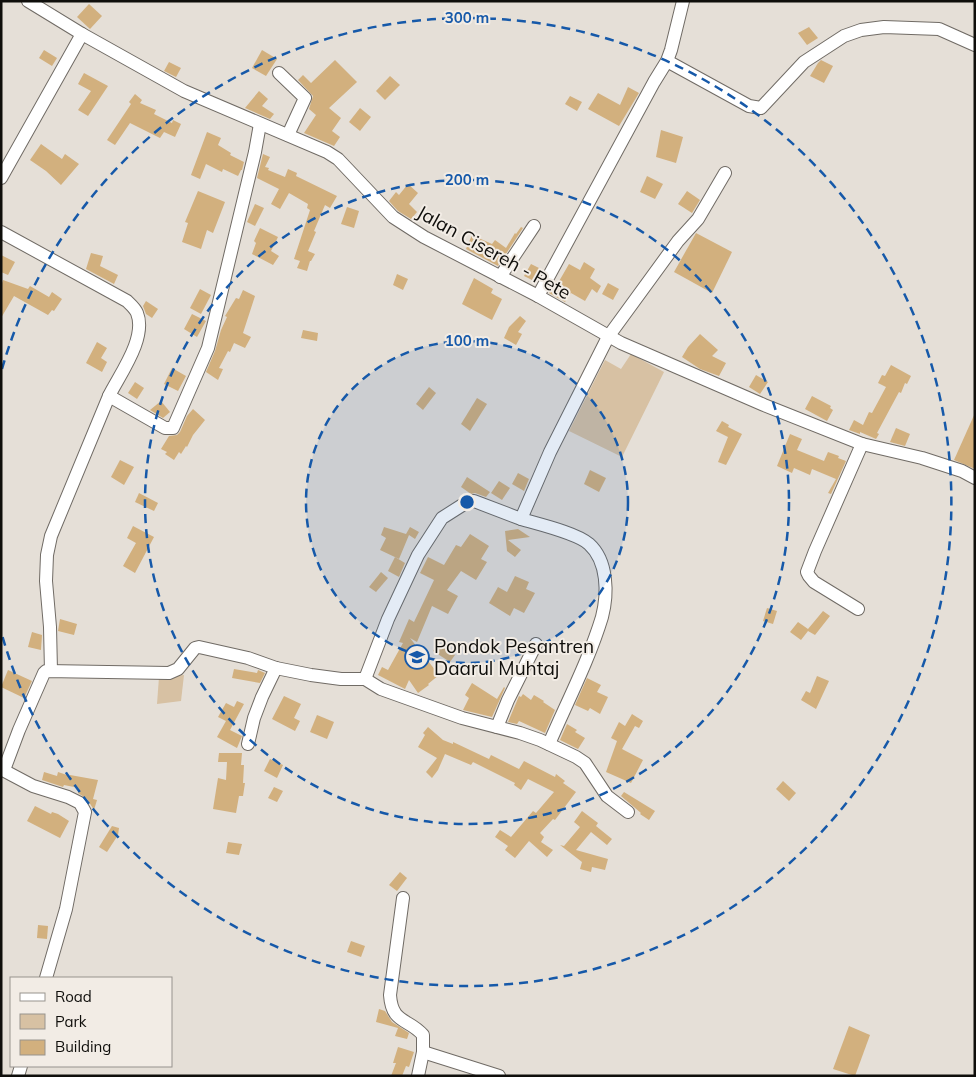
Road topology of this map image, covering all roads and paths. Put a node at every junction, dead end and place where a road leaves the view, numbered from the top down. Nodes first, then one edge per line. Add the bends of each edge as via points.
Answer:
1 (28, 1) edge
2 (682, 1) edge
3 (82, 34) junction
4 (975, 45) edge
5 (667, 61) junction
6 (279, 73) dead end
7 (260, 124) junction
8 (288, 135) junction
9 (725, 173) dead end
10 (1, 178) edge
11 (534, 226) dead end
12 (1, 232) edge
13 (500, 278) junction
14 (538, 296) junction
15 (608, 337) junction
16 (109, 396) junction
17 (862, 444) junction
18 (975, 478) edge
19 (521, 519) junction
20 (858, 609) dead end
21 (536, 644) dead end
22 (276, 668) junction
23 (51, 671) junction
24 (365, 679) junction
25 (497, 727) junction
26 (248, 744) dead end
27 (549, 744) junction
28 (3, 769) edge
29 (628, 812) dead end
30 (404, 898) dead end
31 (46, 977) edge
32 (423, 1052) junction
33 (418, 1076) edge
34 (500, 1076) edge

1 - 3 street, Jalan Cisereh - Pete
2 - 5 street
3 - 7 street, Jalan Cisereh - Pete via 184,91
3 - 10 street
4 - 5 street via 939,29 862,30 844,36 804,62 761,108 749,106
5 - 14 street
6 - 8 street via 305,98
7 - 8 street, Jalan Cisereh - Pete
7 - 16 street via 210,340 175,426 165,428
8 - 13 street, Jalan Cisereh - Pete via 338,159 393,217
9 - 15 street via 698,219 678,241
11 - 13 street
12 - 16 street via 127,301 136,312 138,338
13 - 14 street, Jalan Cisereh - Pete
14 - 15 street, Jalan Cisereh - Pete
15 - 17 street, Jalan Cisereh - Pete
15 - 19 street via 550,452
16 - 23 street via 51,536 46,581
17 - 18 street, Jalan Cisereh - Pete via 922,458
17 - 20 street via 807,572 814,582
19 - 24 street via 474,501 442,518 418,555
19 - 27 street via 578,537 589,544 602,564 604,579 602,616
21 - 25 street
22 - 23 street via 199,647 178,669 169,673
22 - 24 street via 341,680
22 - 26 street via 259,704
23 - 28 street via 44,673
24 - 25 street via 390,692
25 - 27 street
27 - 29 street via 585,763 607,796
28 - 31 street via 33,786 80,803 85,812 66,909
30 - 32 street via 391,1005 400,1018 423,1034
32 - 33 street
32 - 34 street

